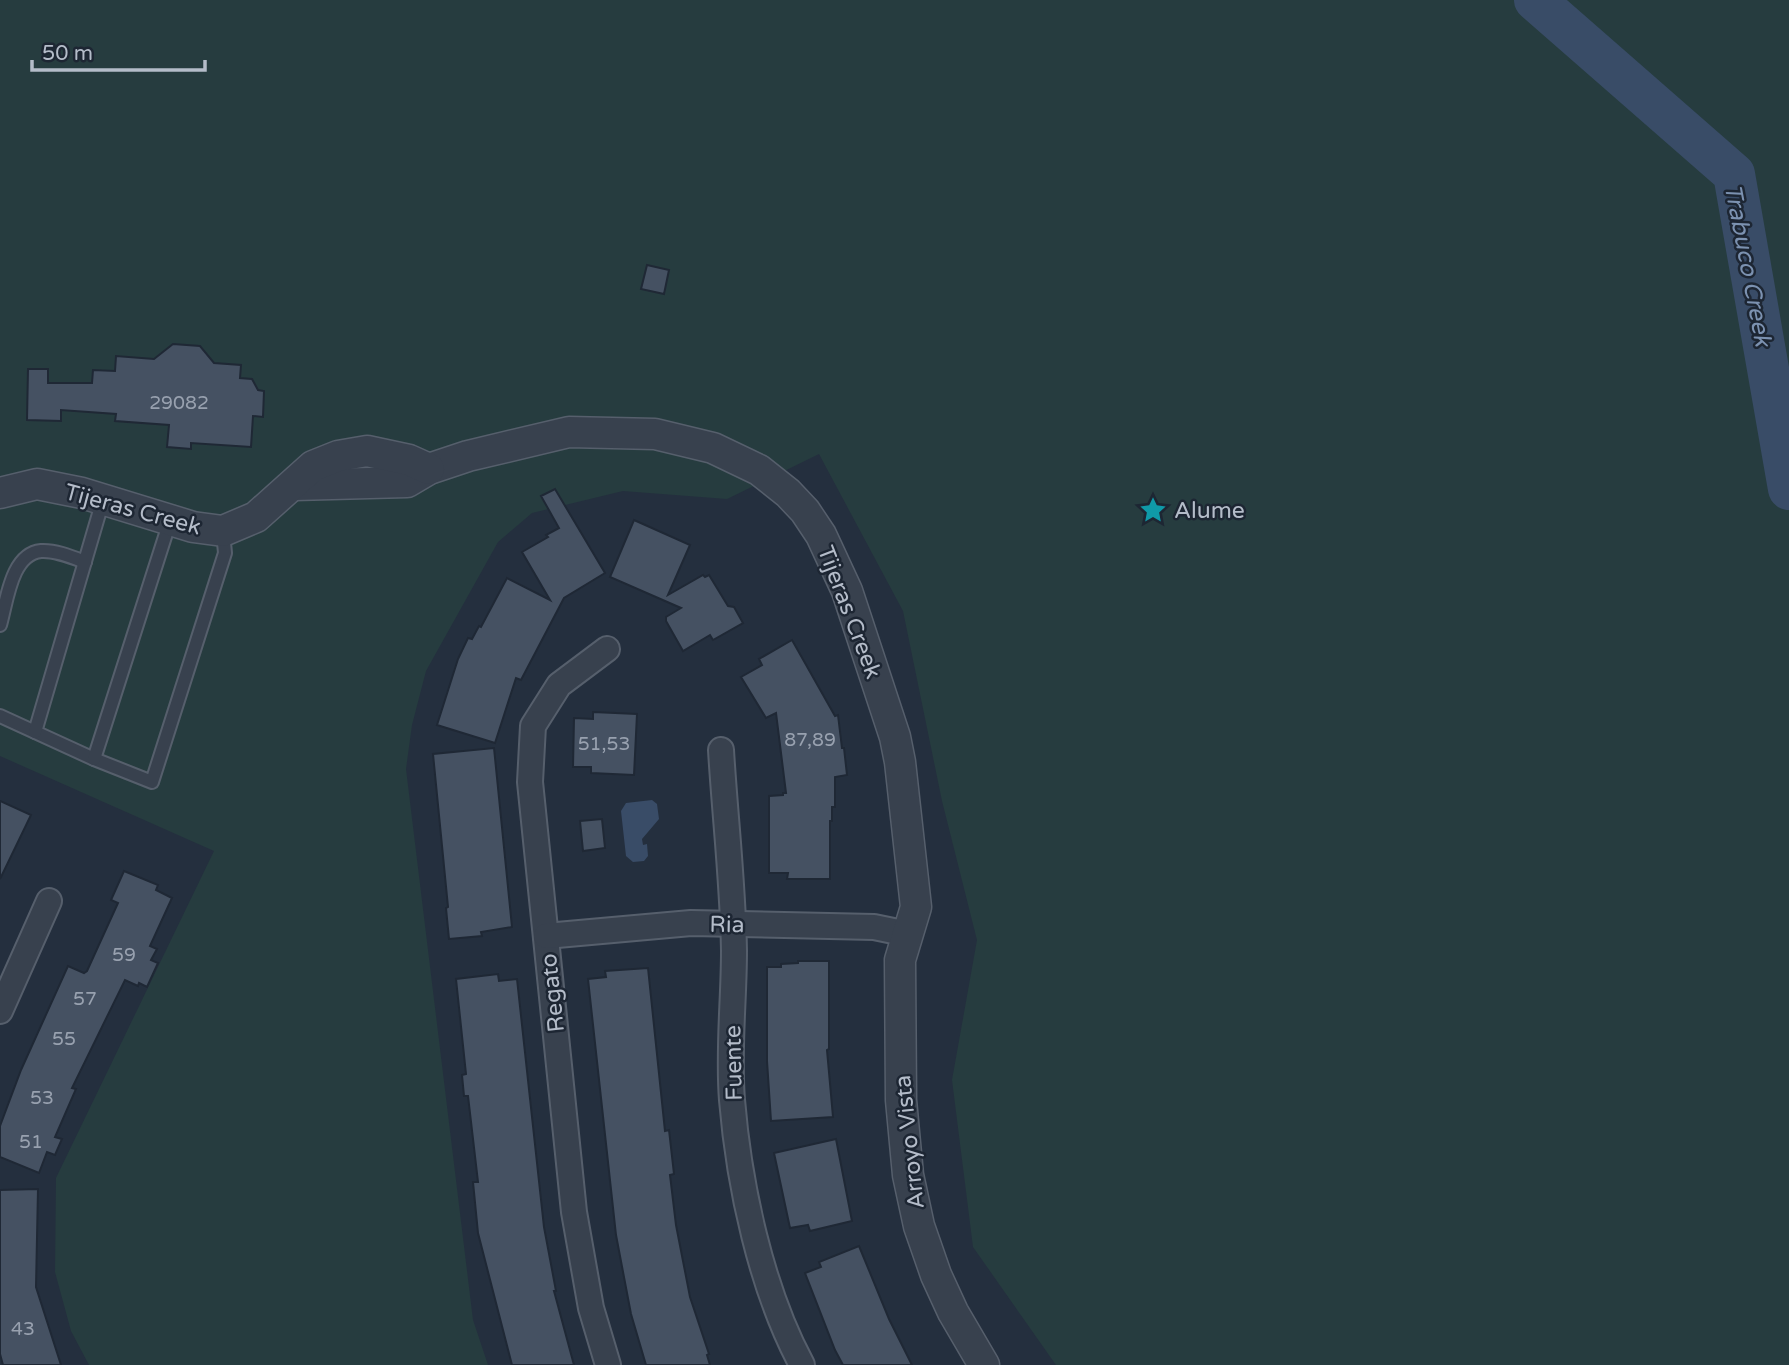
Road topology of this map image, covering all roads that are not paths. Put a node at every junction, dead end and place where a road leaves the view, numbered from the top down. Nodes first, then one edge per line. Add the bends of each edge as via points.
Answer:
1 (0, 493) edge
2 (103, 500) junction
3 (170, 521) junction
4 (223, 531) junction
5 (85, 562) junction
6 (0, 625) edge
7 (607, 649) dead end
8 (0, 716) edge
9 (35, 732) junction
10 (721, 750) dead end
11 (94, 759) junction
12 (49, 901) dead end
13 (912, 920) junction
14 (732, 923) junction
15 (546, 936) junction
16 (0, 1011) edge
17 (608, 1365) edge
18 (802, 1365) edge
19 (984, 1365) edge

1 - 2 street, Tijeras Creek via 37,484
2 - 3 street, Tijeras Creek
2 - 5 lane
3 - 4 street, Tijeras Creek
3 - 11 lane
4 - 11 lane via 225,553 152,782
4 - 13 street, Tijeras Creek via 256,517 294,485 407,482 468,456 569,432 655,434 713,448 748,463 788,492 805,511 847,591 900,762
5 - 6 lane via 55,552 29,555 14,577
5 - 9 lane
7 - 15 street, Regato via 559,685 533,726 530,782
8 - 9 lane
9 - 11 lane
10 - 14 street, Fuente
12 - 16 street
13 - 14 street, Ria via 874,927
13 - 19 street, Arroyo Vista via 900,960 901,1100 908,1175 936,1275
14 - 15 street, Ria
14 - 18 street, Fuente via 732,1097 742,1176 762,1260
15 - 17 street, Regato via 574,1212 591,1308

